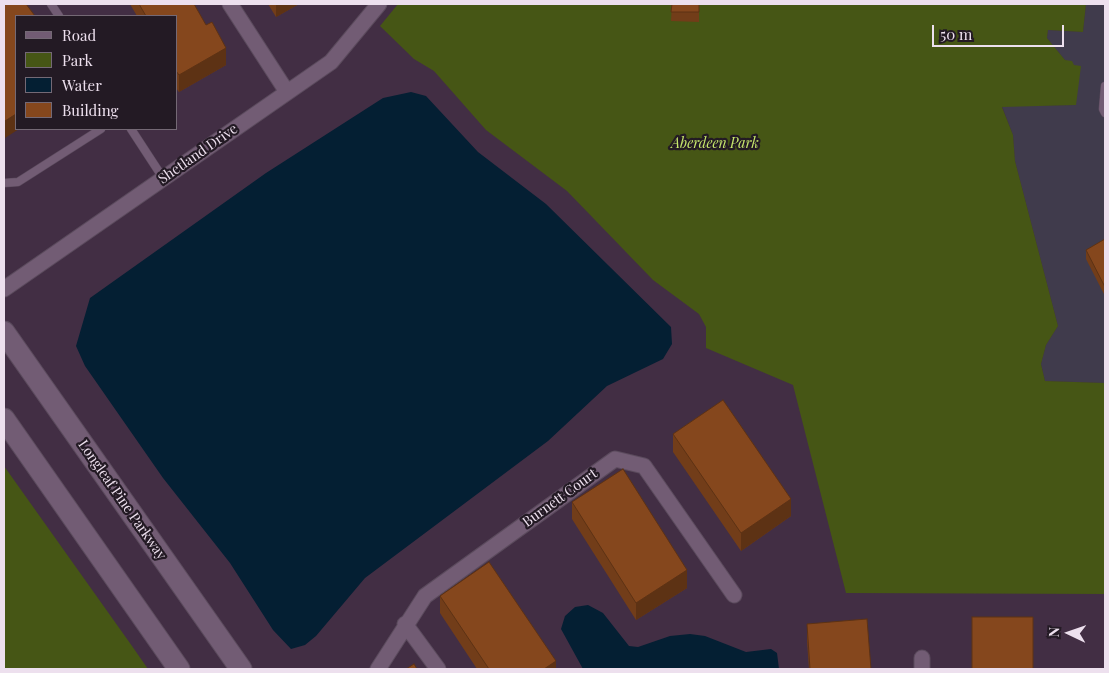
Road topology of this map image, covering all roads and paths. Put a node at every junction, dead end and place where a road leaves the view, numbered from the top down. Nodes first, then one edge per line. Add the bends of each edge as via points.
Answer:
1 (51, 4) edge
2 (230, 4) edge
3 (379, 4) edge
4 (58, 15) edge
5 (1105, 86) edge
6 (287, 92) junction
7 (1105, 113) edge
8 (99, 130) edge
9 (132, 130) edge
10 (163, 178) junction
11 (4, 184) edge
12 (4, 289) edge
13 (4, 332) edge
14 (4, 419) edge
15 (734, 595) dead end
16 (406, 624) junction
17 (179, 669) edge
18 (241, 669) edge
19 (378, 669) edge
20 (438, 669) edge

1 - 4 lane
2 - 6 street
3 - 6 street, Shetland Drive via 331,62
5 - 7 lane
6 - 10 street, Shetland Drive
8 - 11 lane via 18,182
9 - 10 lane
10 - 12 street, Shetland Drive
13 - 18 main road, Longleaf Pine Parkway
14 - 17 main road
15 - 16 street, Burnett Court via 644,466 615,459 425,596
16 - 19 street, Burnett Court
16 - 20 street

